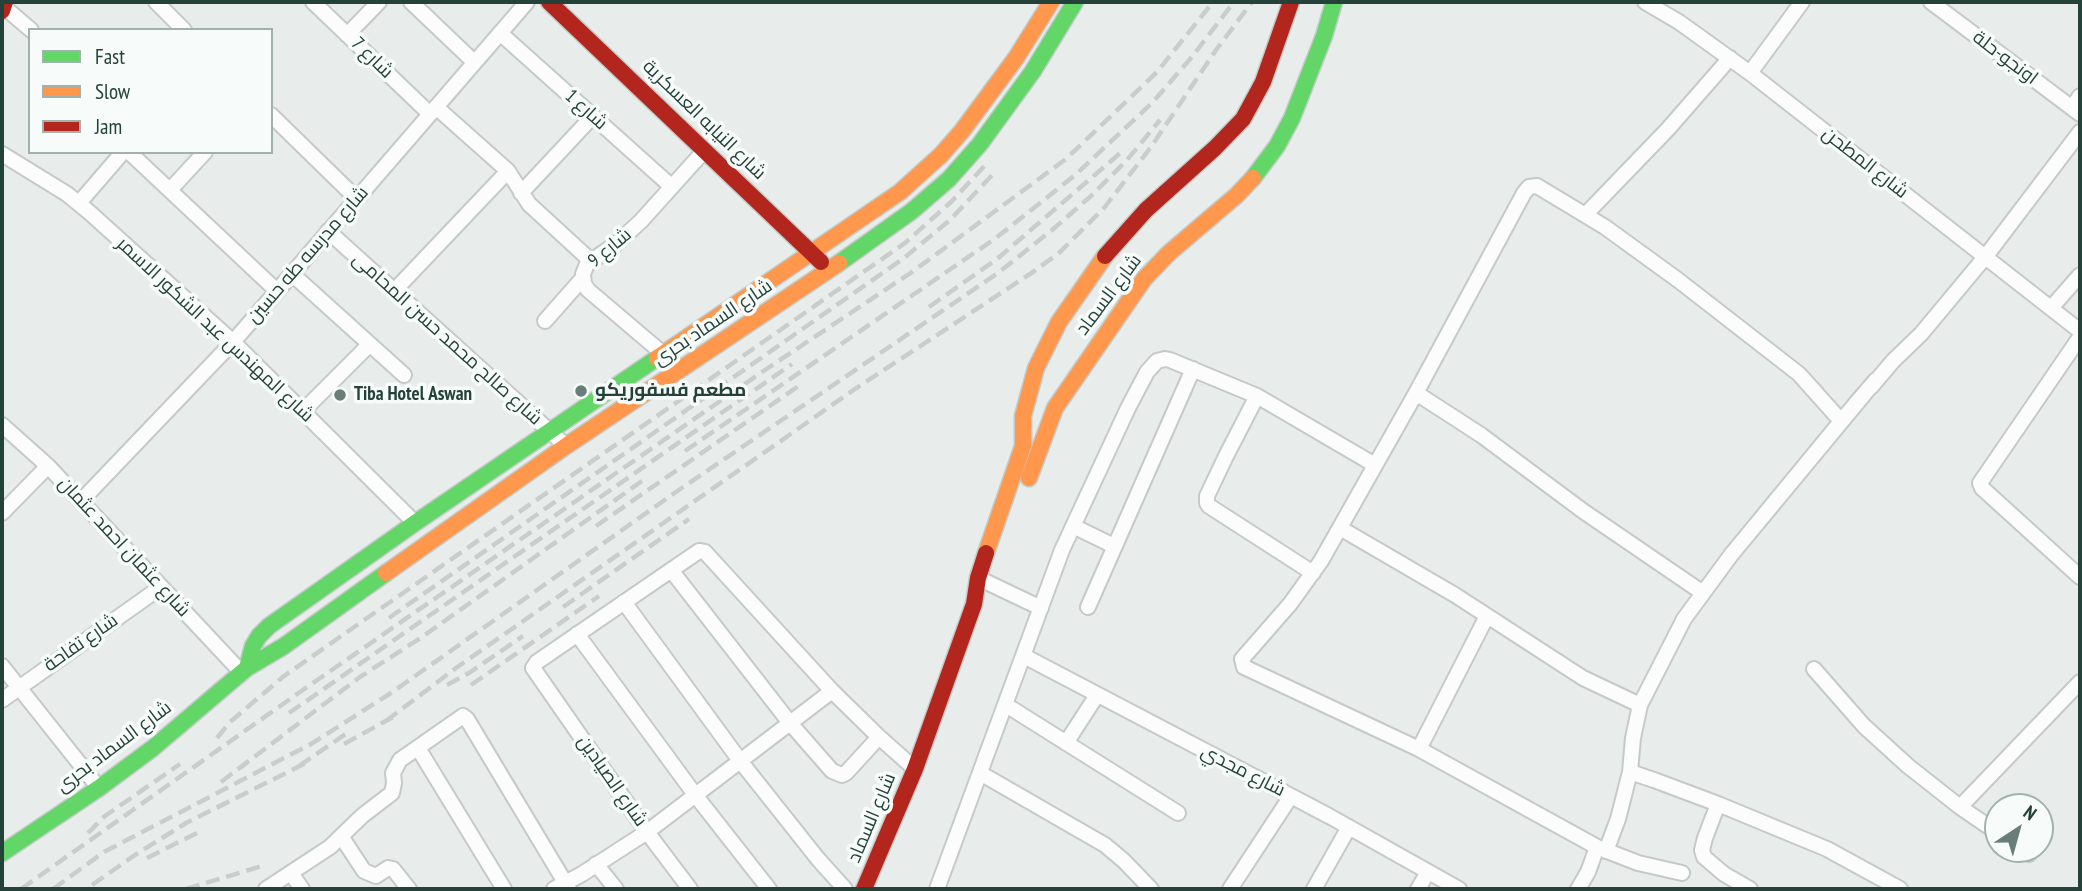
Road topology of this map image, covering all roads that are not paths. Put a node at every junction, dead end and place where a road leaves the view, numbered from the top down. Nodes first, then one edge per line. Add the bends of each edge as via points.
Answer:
1 (156, 2) edge
2 (313, 2) edge
3 (379, 2) edge
4 (411, 2) edge
5 (527, 2) edge
6 (549, 2) edge
7 (1051, 2) edge
8 (1075, 2) edge
9 (1291, 2) edge
10 (1324, 2) edge
11 (1334, 2) edge
12 (1645, 2) edge
13 (1802, 2) edge
14 (1931, 2) edge
15 (3, 6) edge
16 (29, 28) edge
17 (182, 28) edge
18 (500, 33) junction
19 (348, 35) junction
20 (1016, 58) junction
21 (1730, 58) junction
22 (474, 62) junction
23 (1033, 71) junction
24 (1750, 73) junction
25 (1282, 76) dead end
26 (2078, 106) edge
27 (433, 110) junction
28 (273, 117) edge
29 (593, 117) junction
30 (962, 131) junction
31 (2080, 132) edge
32 (1251, 133) dead end
33 (980, 144) junction
34 (705, 150) junction
35 (2, 154) edge
36 (121, 154) edge
37 (131, 154) edge
38 (203, 154) edge
39 (508, 171) junction
40 (672, 187) junction
41 (170, 190) junction
42 (521, 193) junction
43 (356, 199) junction
44 (79, 203) junction
45 (1585, 215) junction
46 (1184, 220) dead end
47 (1153, 226) dead end
48 (328, 231) junction
49 (1152, 248) dead end
50 (813, 253) junction
51 (1986, 256) junction
52 (591, 261) junction
53 (829, 270) junction
54 (292, 274) junction
55 (2080, 275) edge
56 (582, 279) junction
57 (1118, 289) dead end
58 (277, 291) junction
59 (394, 291) junction
60 (2051, 308) junction
61 (545, 321) dead end
62 (2080, 331) edge
63 (2080, 337) edge
64 (233, 342) junction
65 (370, 344) junction
66 (664, 354) junction
67 (681, 369) junction
68 (1193, 369) junction
69 (404, 375) dead end
70 (1048, 383) dead end
71 (1416, 393) junction
72 (1257, 396) junction
73 (1055, 408) junction
74 (303, 411) junction
75 (1841, 421) junction
76 (2, 425) edge
77 (549, 431) junction
78 (566, 446) junction
79 (1023, 446) junction
80 (1375, 465) junction
81 (48, 466) junction
82 (81, 501) junction
83 (2, 513) edge
84 (415, 523) junction
85 (1073, 526) junction
86 (1340, 528) junction
87 (1114, 546) junction
88 (1731, 555) junction
89 (671, 570) junction
90 (1313, 573) junction
91 (2080, 577) edge
92 (984, 581) junction
93 (162, 587) junction
94 (1703, 593) junction
95 (624, 602) junction
96 (1088, 607) dead end
97 (1041, 608) junction
98 (1487, 616) junction
99 (578, 634) junction
100 (1024, 656) junction
101 (2, 667) edge
102 (1814, 669) dead end
103 (244, 670) junction
104 (2080, 682) edge
105 (19, 687) junction
106 (832, 691) junction
107 (1097, 695) junction
108 (2, 701) edge
109 (1006, 705) junction
110 (1640, 705) junction
111 (790, 723) junction
112 (879, 737) junction
113 (1066, 743) junction
114 (418, 748) junction
115 (1419, 749) junction
116 (741, 762) junction
117 (915, 769) junction
118 (1630, 772) junction
119 (980, 774) junction
120 (99, 788) junction
121 (696, 796) junction
122 (1291, 796) junction
123 (1718, 804) junction
124 (1960, 807) junction
125 (1178, 813) dead end
126 (1984, 823) edge
127 (1349, 827) junction
128 (647, 832) junction
129 (341, 836) junction
130 (1602, 849) junction
131 (2, 853) edge
132 (596, 864) junction
133 (1428, 872) junction
134 (291, 873) junction
135 (1682, 873) dead end
136 (563, 887) edge
137 (266, 889) edge
138 (302, 889) edge
139 (409, 889) edge
140 (504, 889) edge
141 (616, 889) edge
142 (690, 889) edge
143 (769, 889) edge
144 (845, 889) edge
145 (864, 889) edge
146 (936, 889) edge
147 (1151, 889) edge
148 (1230, 889) edge
149 (1314, 889) edge
150 (1418, 889) edge
151 (1459, 889) edge
152 (1578, 889) edge
153 (1750, 889) edge
154 (1900, 889) edge

1 - 17 street
2 - 19 street, شارع 7
3 - 19 street
4 - 22 street
5 - 18 street, شارع مدرسه طه حسين
6 - 34 main road, شارع النيابه العسكرية
7 - 20 main road, شارع السماد بحرى
8 - 23 main road, شارع السماد بحرى
9 - 79 main road, شارع السماد via 1270,64 1243,119 1124,233 1059,322 1028,390
10 - 46 main road via 1290,97 1266,138 1220,190
11 - 73 main road, شارع السماد via 1292,118 1259,172 1144,279
12 - 21 street, شارع المطحن
13 - 24 street
14 - 26 street, اونجو-حلة
15 - 16 street
18 - 22 street, شارع مدرسه طه حسين
18 - 29 street, شارع 1
19 - 27 street, شارع 7
20 - 23 main road
20 - 30 main road, شارع السماد بحرى
21 - 24 street, شارع المطحن
21 - 45 street
22 - 27 street, شارع مدرسه طه حسين
23 - 33 main road, شارع السماد بحرى
24 - 51 street, شارع المطحن
25 - 32 main road
27 - 39 street, شارع 7
27 - 43 street, شارع مدرسه طه حسين
28 - 43 street
29 - 40 street, شارع 1
29 - 42 street
30 - 33 main road
30 - 50 main road, شارع السماد بحرى via 900,192
31 - 51 street
33 - 53 main road, شارع السماد بحرى via 912,211
34 - 40 street, شارع 9
34 - 50 main road, شارع النيابه العسكرية
35 - 44 street, شارع المهندس عبد الشكور الاسمر
36 - 44 street
37 - 41 street
38 - 41 street
39 - 42 street, شارع 7
39 - 59 street
40 - 52 street, شارع 9 via 616,244
41 - 58 street
42 - 52 street, شارع 7
43 - 48 street, شارع مدرسه طه حسين
44 - 64 street, شارع المهندس عبد الشكور الاسمر
45 - 71 street via 1537,186 1526,189
45 - 75 street via 1678,279 1798,374
47 - 73 main road via 1096,292
48 - 54 street, شارع مدرسه طه حسين
48 - 59 street, شارع صالح محمد حسن المحامى
49 - 57 main road
50 - 53 main road, شارع النيابه العسكرية
50 - 66 main road, شارع السماد بحرى
51 - 60 street, شارع المطحن
51 - 88 street
52 - 56 street, شارع 9
53 - 67 main road, شارع السماد بحرى
54 - 58 street, شارع مدرسه طه حسين
54 - 65 street
55 - 60 street
56 - 61 street
56 - 66 street, شارع 9 via 588,290
58 - 64 street, شارع مدرسه طه حسين
59 - 77 street, شارع صالح محمد حسن المحامى
60 - 62 street, شارع المطحن
63 - 91 street via 1980,483
64 - 74 street, شارع المهندس عبد الشكور الاسمر
64 - 82 street, شارع مدرسه طه حسين
65 - 69 street
65 - 74 street
66 - 67 street, شارع 9
66 - 77 main road, شارع السماد بحرى
67 - 78 main road, شارع السماد بحرى
68 - 72 street
68 - 85 street via 1164,359 1147,372
68 - 87 street
70 - 79 main road
71 - 80 street
71 - 94 street
72 - 80 street
72 - 90 street via 1207,503
73 - 92 main road, شارع السماد
74 - 84 street, شارع المهندس عبد الشكور الاسمر
75 - 88 street
75 - 88 street via 1876,380
76 - 81 street, شارع عثمان احمد عثمان
77 - 78 street, شارع صالح محمد حسن المحامى
77 - 84 main road, شارع السماد بحرى
78 - 103 main road, شارع السماد بحرى
79 - 92 main road, شارع السماد
80 - 86 street
81 - 82 street, شارع عثمان احمد عثمان
81 - 83 street
82 - 93 street, شارع عثمان احمد عثمان
84 - 103 main road, شارع السماد بحرى via 269,626 253,646
85 - 87 street
85 - 97 street
86 - 90 street
86 - 98 street
87 - 96 street
88 - 94 street
89 - 95 street
89 - 106 street via 699,551 705,552
89 - 111 street
90 - 115 street via 1242,664
92 - 97 street
92 - 117 main road, شارع السماد
93 - 103 street, شارع عثمان احمد عثمان
93 - 105 street, شارع تفاحة
94 - 110 street via 1684,619
95 - 99 street
95 - 116 street
97 - 100 street
98 - 110 street via 1583,678
98 - 115 street
99 - 121 street
99 - 128 street, شارع الصيادين via 533,668
100 - 107 street, شارع مجدي
100 - 109 street
101 - 105 street
102 - 124 street via 1864,726
103 - 120 main road, شارع السماد بحرى
104 - 124 street
105 - 108 street, شارع تفاحة
105 - 120 street
106 - 111 street
106 - 112 street
107 - 113 street
107 - 122 street, شارع مجدي
109 - 113 street
109 - 119 street
110 - 118 street
111 - 112 street via 832,771 842,775
111 - 116 street
112 - 117 street
113 - 125 street
114 - 129 street via 396,765 392,793
114 - 136 street via 461,717 467,719
114 - 140 street
115 - 130 street
116 - 121 street
116 - 144 street
117 - 145 main road, شارع السماد
118 - 123 street
118 - 130 street via 1618,819
119 - 146 street
119 - 147 street via 1105,845
120 - 131 main road, شارع السماد بحرى
121 - 128 street
121 - 143 street
122 - 127 street, شارع مجدي
122 - 148 street
123 - 153 street via 1704,838 1704,857
123 - 154 street via 1827,849
124 - 126 street
127 - 133 street, شارع مجدي
127 - 149 street
128 - 132 street
128 - 142 street, شارع الصيادين
129 - 134 street
129 - 139 street via 364,871 376,876 393,869
130 - 135 street
130 - 152 street
132 - 136 street
132 - 141 street
133 - 150 street
133 - 151 street, شارع مجدي
134 - 137 street
134 - 138 street

